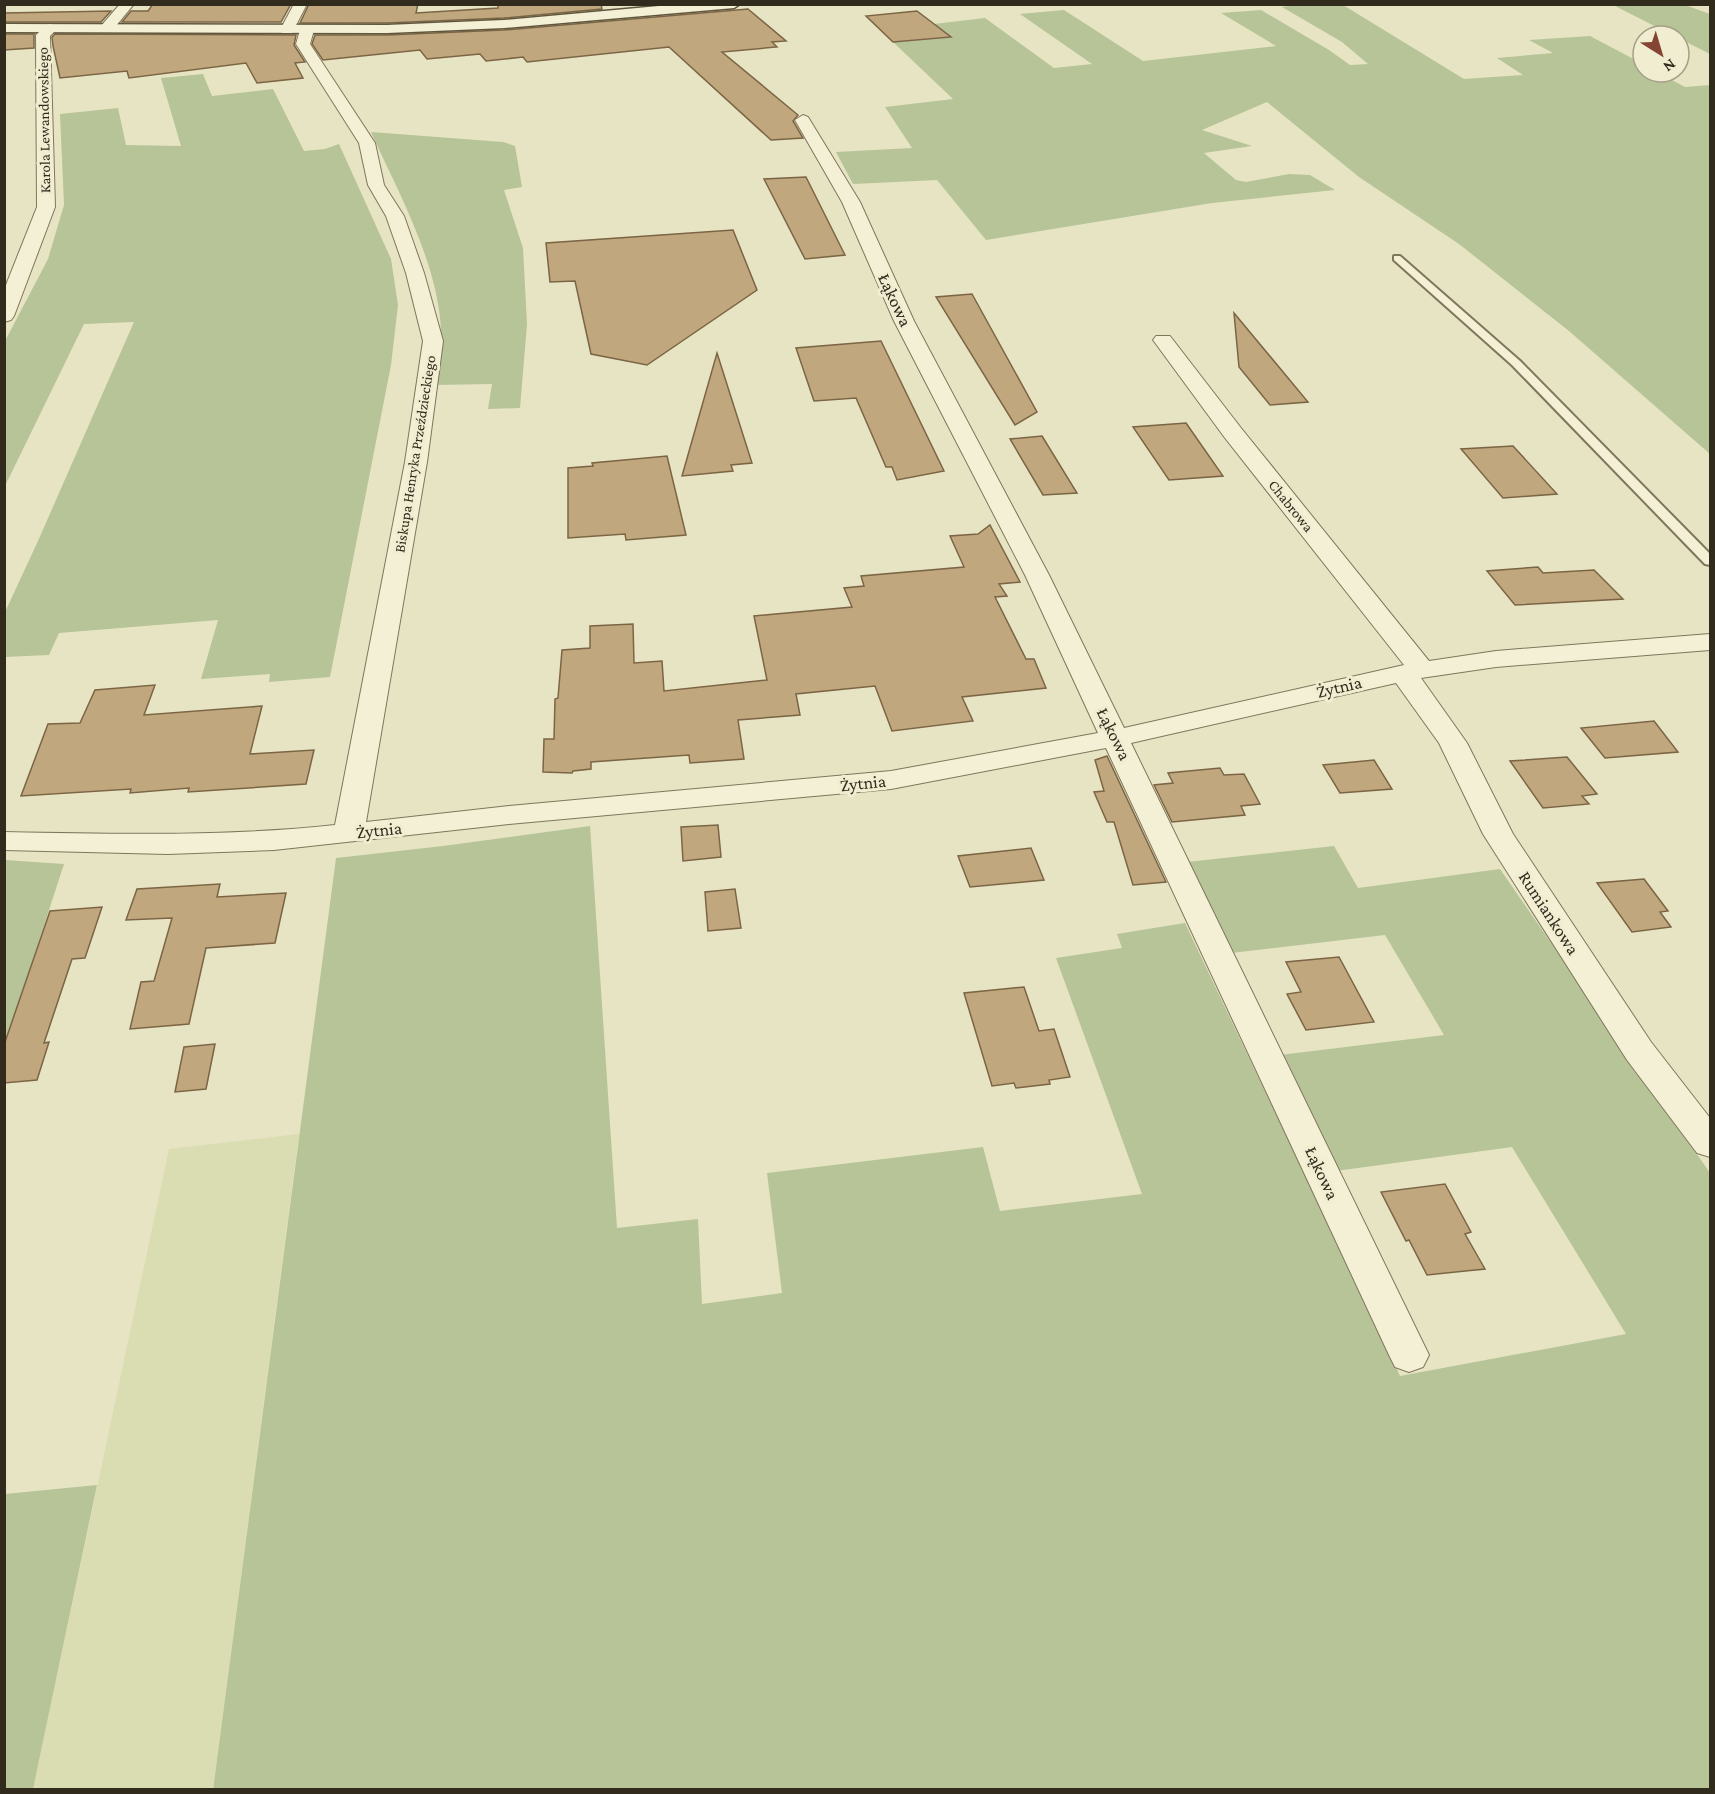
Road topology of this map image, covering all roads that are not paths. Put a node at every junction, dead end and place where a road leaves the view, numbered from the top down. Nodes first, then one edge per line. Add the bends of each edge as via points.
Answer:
1 (128, 4) edge
2 (302, 4) edge
3 (734, 4) edge
4 (4, 28) edge
5 (51, 28) junction
6 (106, 29) junction
7 (297, 30) junction
8 (803, 120) dead end
9 (1397, 258) dead end
10 (4, 316) edge
11 (1162, 340) dead end
12 (1710, 561) edge
13 (1710, 642) edge
14 (1413, 671) junction
15 (1116, 738) junction
16 (349, 833) junction
17 (4, 841) edge
18 (1710, 1143) edge
19 (1409, 1355) dead end

1 - 6 street
2 - 7 street
3 - 7 street via 495,25
4 - 5 street
5 - 6 street
5 - 10 street, Karola Lewandowskiego via 43,35 46,207
6 - 7 street
7 - 16 street, Biskupa Henryka Przeździeckiego via 367,143 376,185 395,216 433,341 416,462
8 - 15 street, Łąkowa via 850,202 904,321 1038,575
9 - 12 lane via 1516,363
11 - 14 street, Chabrowa
13 - 14 street, Żytnia via 1496,659
14 - 15 street, Żytnia
14 - 18 street, Rumiankowa via 1498,834 1639,1051
15 - 16 street, Żytnia via 891,780
15 - 19 street, Łąkowa
16 - 17 street, Żytnia via 274,841 168,845

